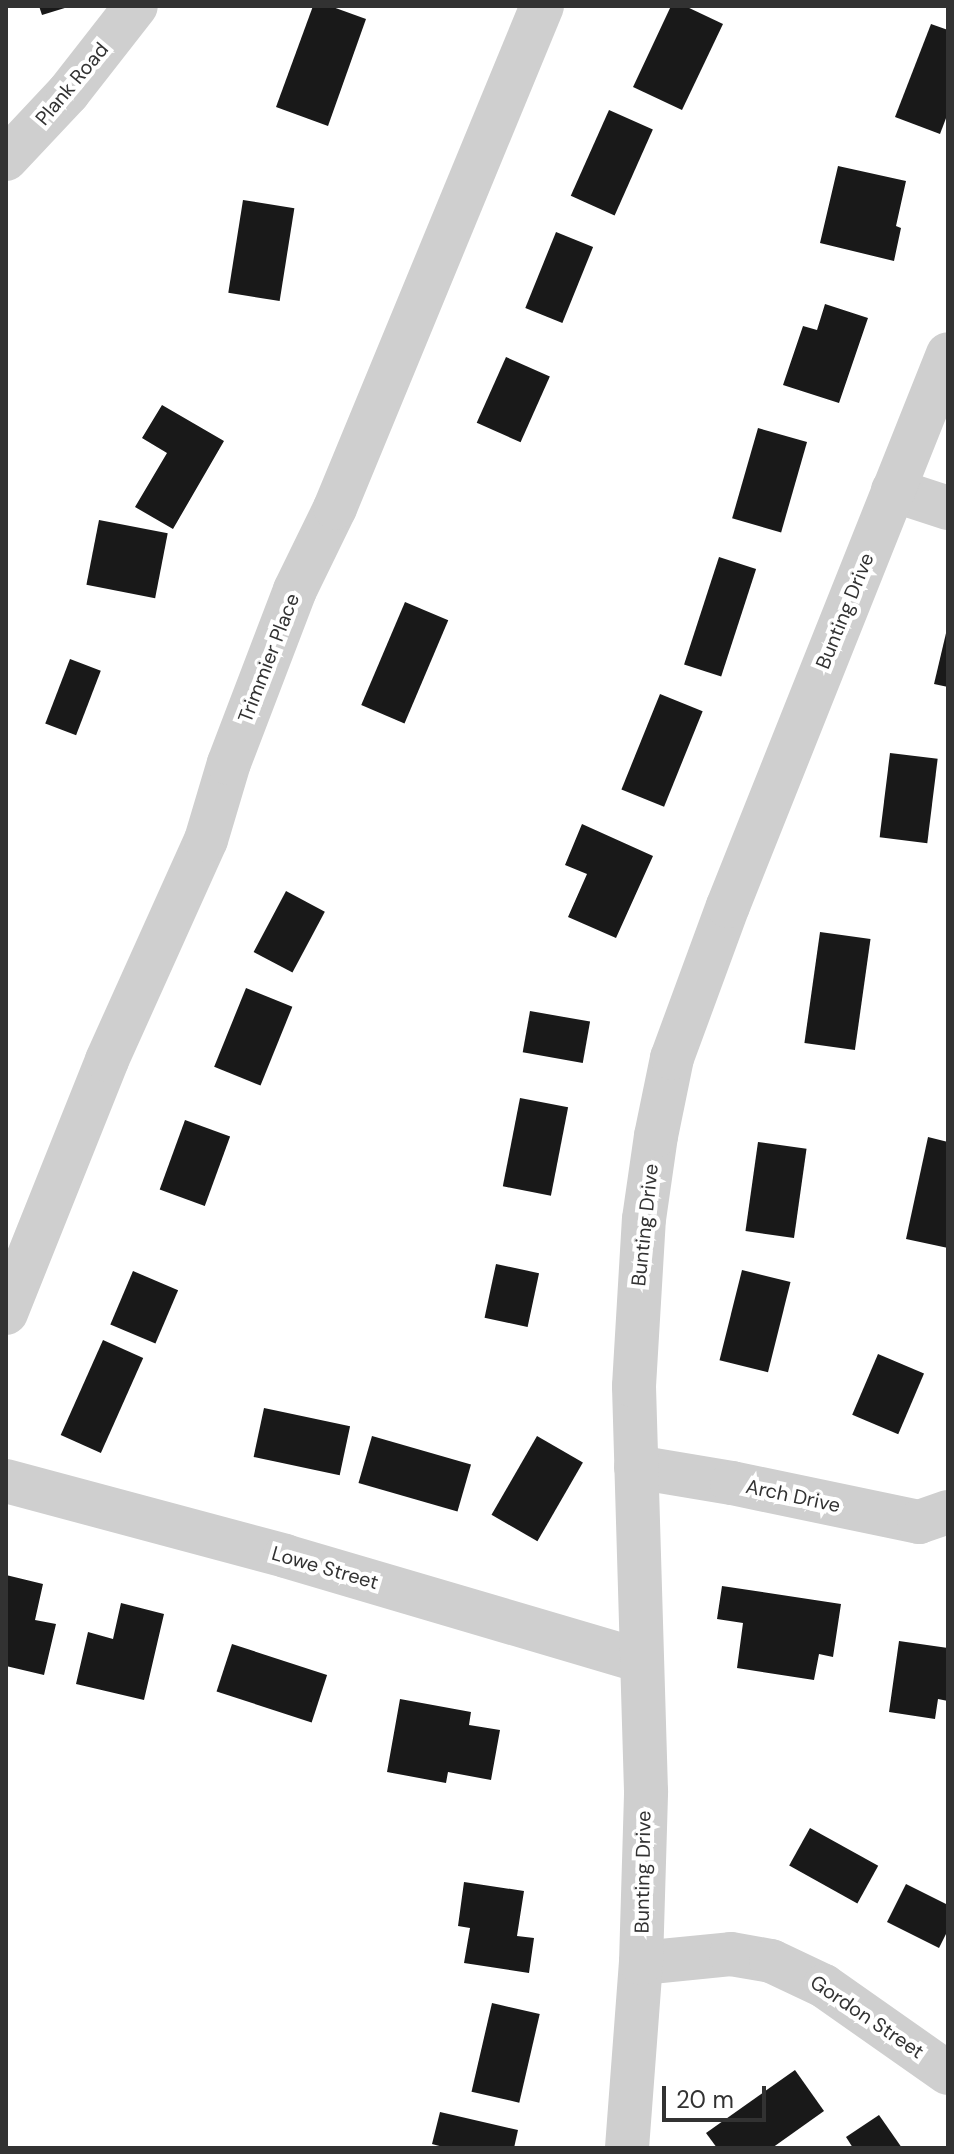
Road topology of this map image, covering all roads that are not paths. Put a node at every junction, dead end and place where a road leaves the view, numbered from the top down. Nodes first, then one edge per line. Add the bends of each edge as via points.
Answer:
1 (136, 6) edge
2 (542, 6) edge
3 (6, 159) edge
4 (948, 354) edge
5 (893, 490) junction
6 (948, 508) edge
7 (6, 1313) edge
8 (636, 1467) junction
9 (6, 1481) edge
10 (948, 1512) edge
11 (642, 1661) junction
12 (641, 1963) junction
13 (948, 2073) edge
14 (627, 2148) edge

1 - 3 street, Plank Road via 68,93
2 - 7 street, Trimmier Place via 335,508 295,590 229,763 206,840 107,1060
4 - 5 street, Bunting Drive
5 - 6 street
5 - 8 street, Bunting Drive via 672,1058 644,1219 635,1358
8 - 10 street, Arch Drive via 919,1522
8 - 11 street, Bunting Drive
9 - 11 street, Lowe Street
11 - 12 street, Bunting Drive via 646,1791
12 - 13 street, Gordon Street via 731,1954 771,1961 824,1986
12 - 14 street, Bunting Drive

